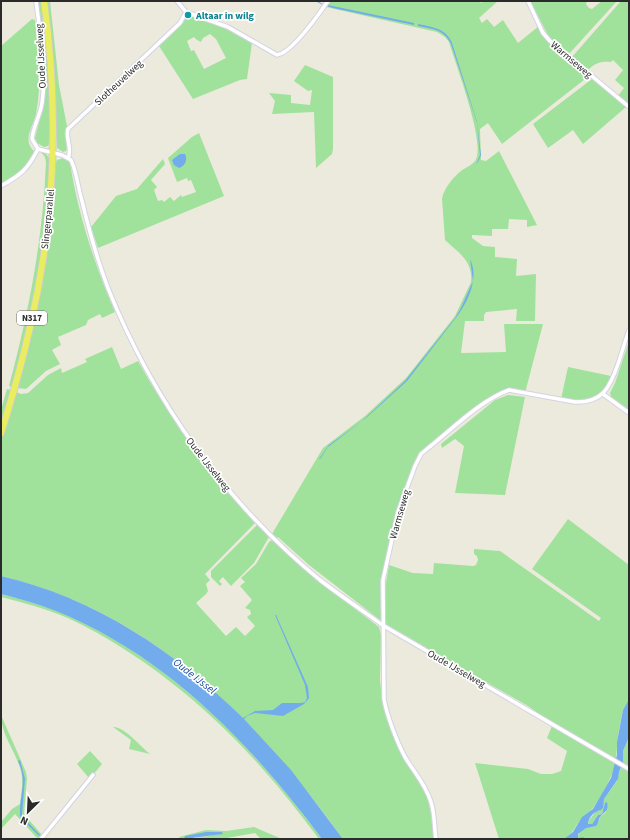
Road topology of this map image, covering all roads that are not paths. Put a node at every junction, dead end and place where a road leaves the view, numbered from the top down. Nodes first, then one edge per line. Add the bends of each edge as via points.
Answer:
1 (36, 1) edge
2 (44, 1) edge
3 (177, 1) edge
4 (328, 1) edge
5 (528, 1) edge
6 (186, 12) junction
7 (629, 107) edge
8 (38, 149) junction
9 (53, 153) junction
10 (68, 158) junction
11 (1, 186) edge
12 (629, 330) edge
13 (603, 394) junction
14 (629, 413) edge
15 (1, 433) edge
16 (384, 626) junction
17 (629, 769) edge
18 (93, 775) dead end
19 (41, 839) edge
20 (436, 839) edge

1 - 8 street, Oude IJsselweg via 43,91 32,139
2 - 9 main road, Slingerparallel / N317 via 53,107
3 - 6 street
4 - 6 street via 303,34 279,55 271,53 228,27
5 - 7 street, Warmseweg via 543,33 550,41
6 - 10 street, Slotheuvelweg via 180,23 68,129
8 - 9 street
8 - 11 street via 32,162 25,169
9 - 10 street
9 - 15 main road, Slingerparallel / N317 via 47,229 38,291
10 - 16 street, Oude IJsselweg via 73,165 90,234 114,302 149,374 181,427 212,470 269,533 320,580
12 - 13 street via 613,377
13 - 14 street
13 - 16 street, Warmseweg via 583,402 509,390 483,404 422,454 398,512 385,570
16 - 17 street, Oude IJsselweg
16 - 20 street, Warmseweg via 385,706 405,757 431,802
18 - 19 street

